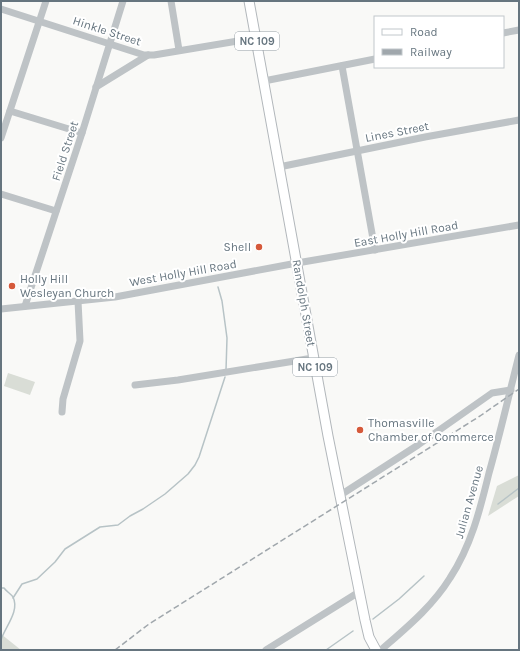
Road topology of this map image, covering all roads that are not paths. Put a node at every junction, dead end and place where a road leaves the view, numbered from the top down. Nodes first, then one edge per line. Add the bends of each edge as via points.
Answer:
1 (46, 1) edge
2 (123, 1) edge
3 (171, 1) edge
4 (249, 1) edge
5 (1, 9) edge
6 (39, 21) junction
7 (519, 30) edge
8 (504, 33) edge
9 (256, 38) junction
10 (110, 44) junction
11 (179, 50) junction
12 (148, 55) junction
13 (374, 59) edge
14 (342, 66) junction
15 (264, 81) junction
16 (96, 87) junction
17 (10, 111) junction
18 (519, 120) edge
19 (82, 133) junction
20 (1, 138) edge
21 (356, 151) junction
22 (280, 167) junction
23 (1, 194) edge
24 (56, 211) junction
25 (519, 225) edge
26 (375, 250) junction
27 (297, 263) junction
28 (78, 302) junction
29 (25, 306) junction
30 (1, 309) edge
31 (519, 355) edge
32 (314, 358) junction
33 (135, 385) dead end
34 (511, 390) junction
35 (62, 412) dead end
36 (339, 496) junction
37 (359, 592) junction
38 (266, 650) edge
39 (376, 650) edge
40 (380, 650) edge

1 - 6 street
2 - 10 street, Field Street
3 - 11 street
4 - 9 main road, Randolph Street / NC 109
5 - 6 street, Hinkle Street
6 - 10 street, Hinkle Street
6 - 17 street
7 - 8 street
9 - 11 street, Hinkle Street
9 - 15 main road, Randolph Street / NC 109
10 - 12 street, Hinkle Street
10 - 16 street, Field Street
11 - 12 street, Hinkle Street
12 - 16 street
13 - 14 street
14 - 15 street
14 - 21 street
15 - 22 main road, Randolph Street / NC 109
16 - 19 street, Field Street
17 - 19 street
17 - 20 street
18 - 21 street, Lines Street
19 - 24 street, Field Street
21 - 22 street, Lines Street
21 - 26 street
22 - 27 main road, Randolph Street / NC 109
23 - 24 street
24 - 29 street, Field Street
25 - 26 street, East Holly Hill Road
26 - 27 street, East Holly Hill Road
27 - 28 street, West Holly Hill Road
27 - 32 main road, Randolph Street / NC 109
28 - 29 street, West Holly Hill Road
28 - 35 street via 80,341 63,399
29 - 30 street, West Holly Hill Road
31 - 34 street, Julian Avenue
32 - 33 street
32 - 36 main road, Randolph Street / NC 109
34 - 36 street via 492,393
34 - 40 street, Julian Avenue via 477,522 466,550 442,591 412,623
36 - 37 main road, Randolph Street / NC 109
37 - 38 street
37 - 39 main road, Randolph Street / NC 109 via 369,637

